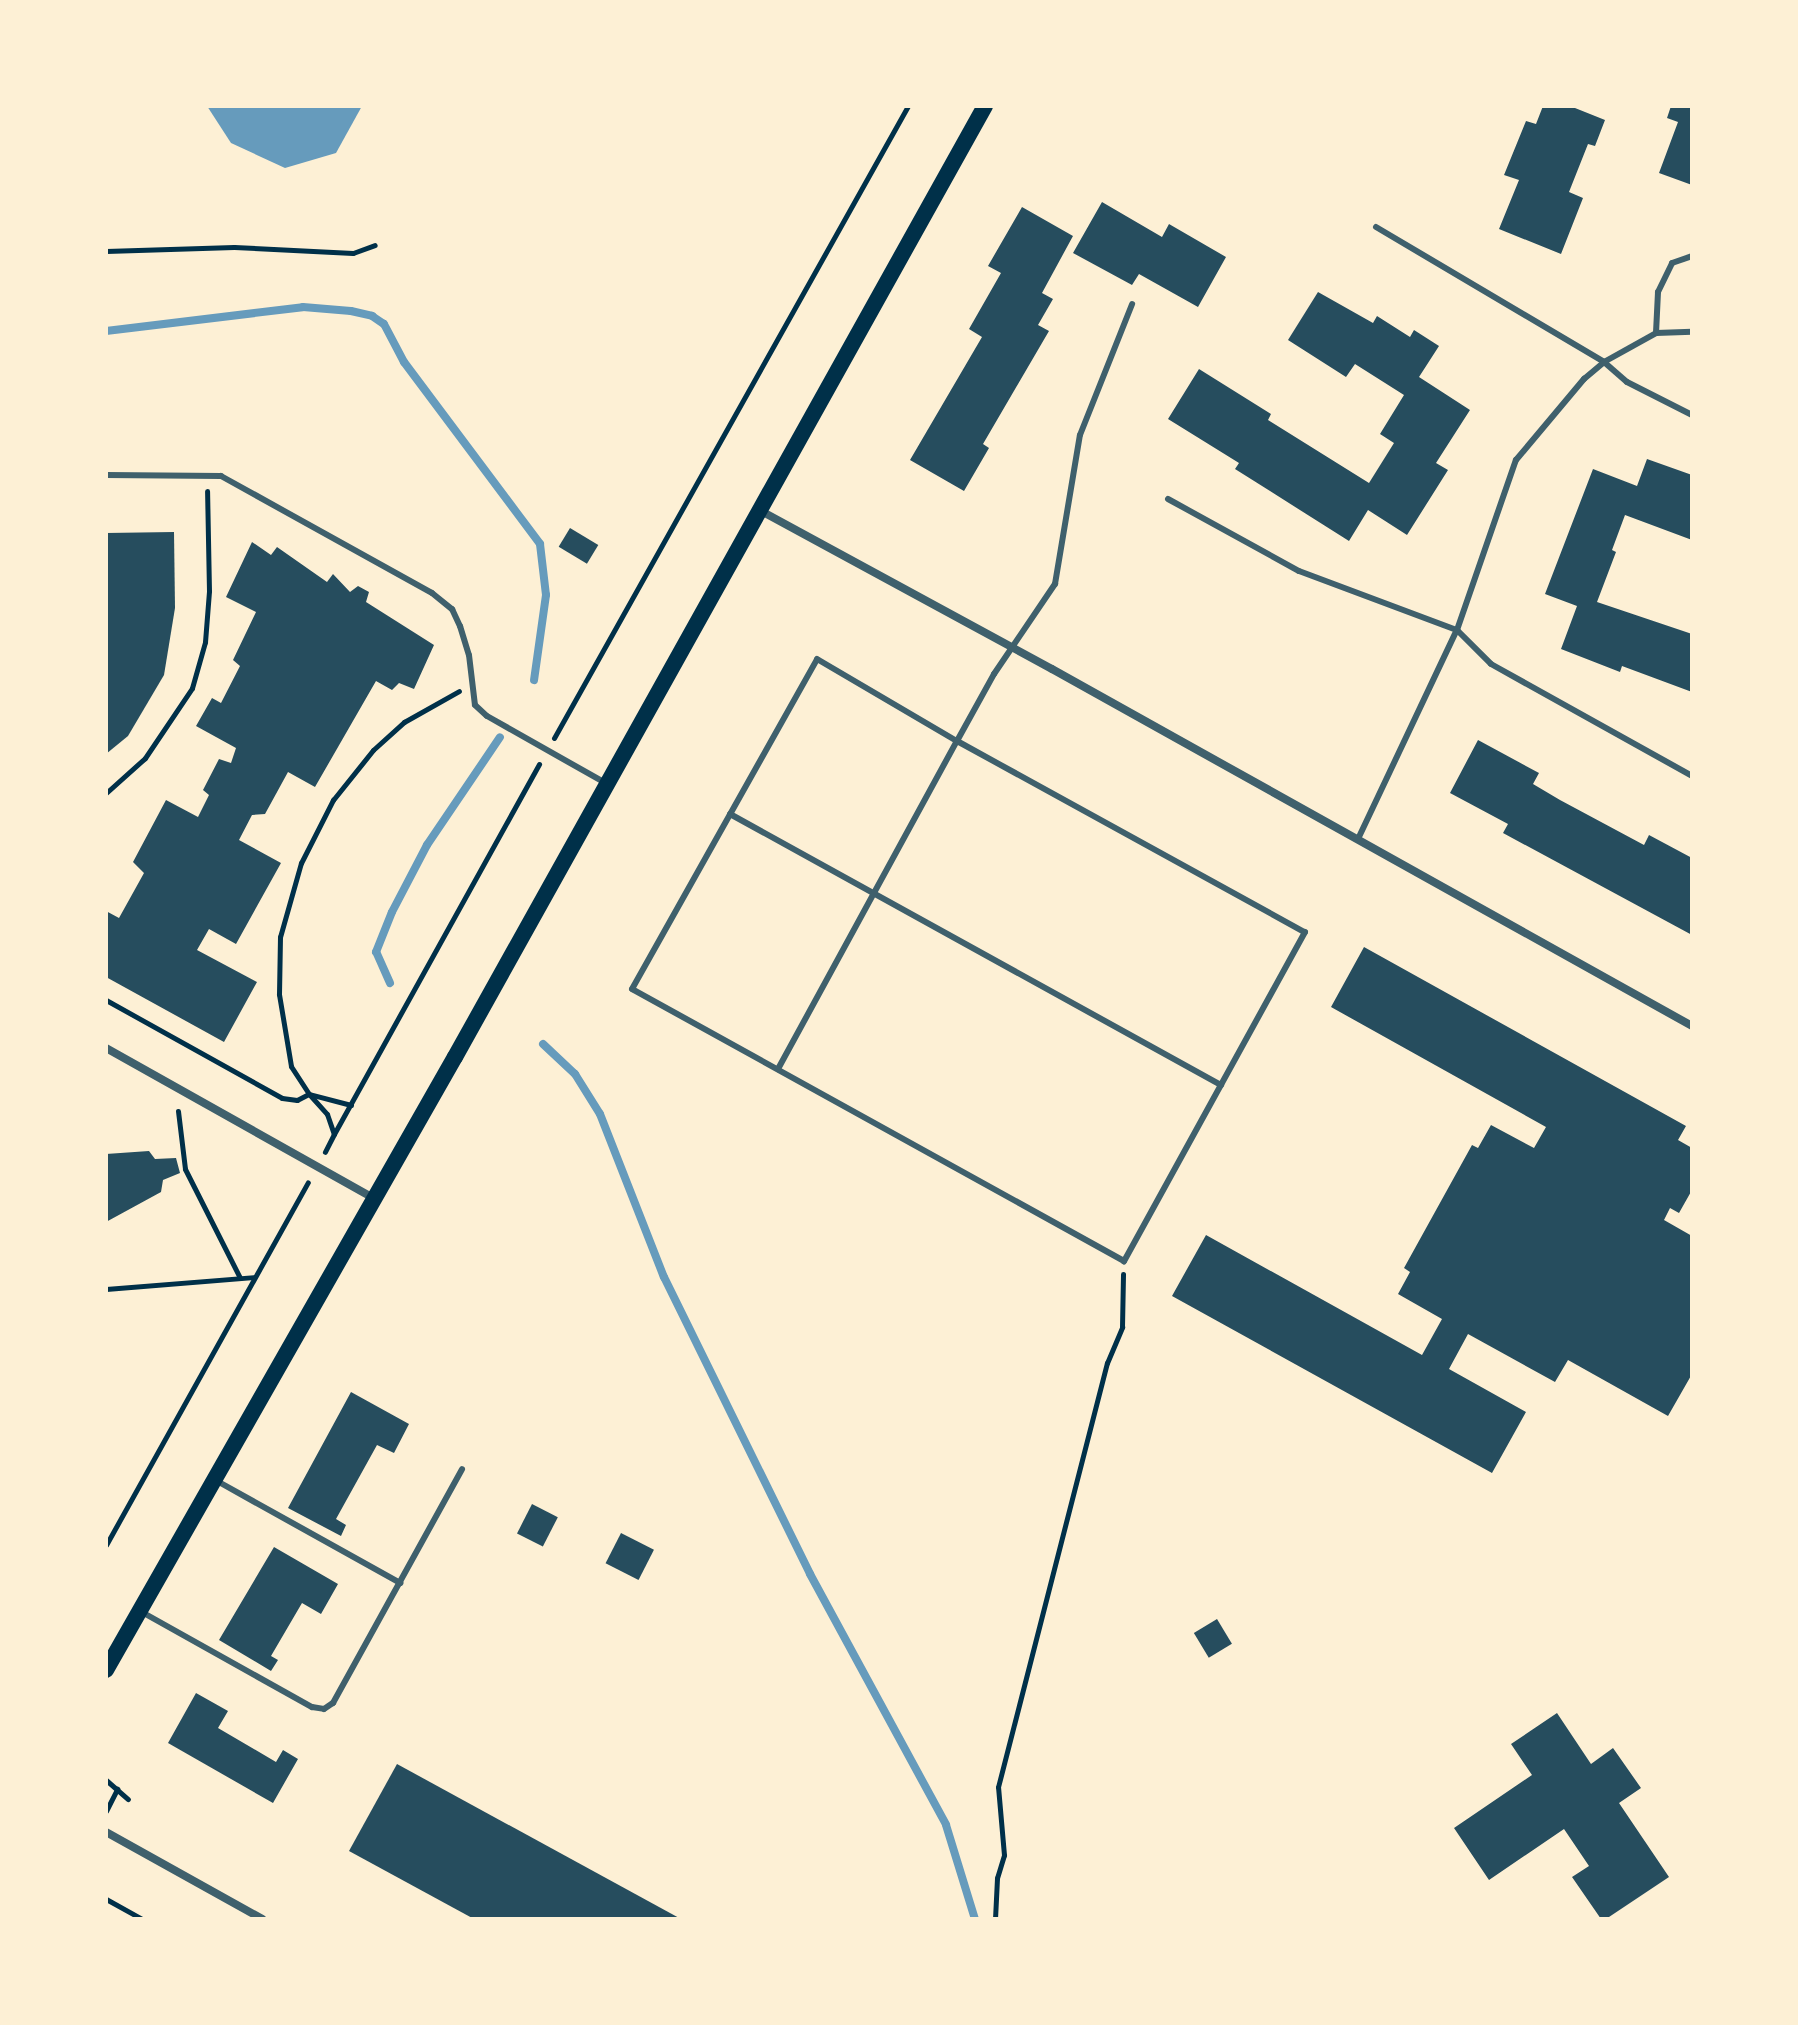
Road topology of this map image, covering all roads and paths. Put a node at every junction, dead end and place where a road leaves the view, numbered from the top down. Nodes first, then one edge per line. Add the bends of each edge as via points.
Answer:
1 (908, 106) edge
2 (985, 106) edge
3 (1376, 227) dead end
4 (375, 245) dead end
5 (106, 251) edge
6 (1692, 256) edge
7 (1132, 304) dead end
8 (1692, 332) edge
9 (1656, 333) junction
10 (1604, 362) junction
11 (1692, 415) edge
12 (206, 474) junction
13 (106, 475) edge
14 (1168, 499) dead end
15 (761, 511) junction
16 (1457, 630) junction
17 (1011, 647) junction
18 (470, 685) junction
19 (957, 741) junction
20 (547, 751) junction
21 (1692, 776) edge
22 (607, 784) junction
23 (106, 793) edge
24 (730, 814) junction
25 (1358, 839) junction
26 (873, 894) junction
27 (106, 1000) edge
28 (1692, 1026) edge
29 (106, 1048) edge
30 (778, 1069) junction
31 (1221, 1085) junction
32 (309, 1094) junction
33 (351, 1105) junction
34 (178, 1111) dead end
35 (334, 1134) junction
36 (317, 1166) junction
37 (373, 1198) junction
38 (1124, 1261) junction
39 (255, 1277) junction
40 (240, 1278) junction
41 (106, 1289) edge
42 (462, 1469) dead end
43 (214, 1480) junction
44 (106, 1545) edge
45 (400, 1583) junction
46 (140, 1611) junction
47 (106, 1670) edge
48 (106, 1780) edge
49 (117, 1789) junction
50 (128, 1799) dead end
51 (106, 1811) edge
52 (106, 1832) edge
53 (106, 1899) edge
54 (142, 1919) edge
55 (262, 1919) edge
56 (995, 1919) edge

1 - 20 path
2 - 15 main road
3 - 10 lane
4 - 5 path via 353,253 234,247
6 - 9 lane via 1672,263 1658,292
7 - 17 lane via 1080,435 1055,584
8 - 9 lane
9 - 10 lane
10 - 11 lane via 1627,382
10 - 16 lane via 1516,460
12 - 13 lane
12 - 18 lane via 221,476 432,593 452,609 460,626 469,655
12 - 23 path via 209,591 205,642 192,688 145,758
14 - 16 lane via 1299,571
15 - 17 street
15 - 22 main road
16 - 21 lane via 1491,664
16 - 25 lane
17 - 19 lane
17 - 25 street
18 - 20 lane via 475,705 487,716
18 - 32 path via 404,722 373,750 333,800 301,863 280,937 279,994 291,1066
19 - 24 lane via 817,659
19 - 26 lane
19 - 31 lane via 1305,932
20 - 22 lane
20 - 33 path
22 - 37 main road
24 - 26 lane
24 - 30 lane via 632,989
25 - 28 street
26 - 30 lane
26 - 31 lane
27 - 32 path via 282,1098 297,1100
29 - 36 street
30 - 38 lane
31 - 38 lane
32 - 33 path
32 - 35 path via 327,1114
33 - 35 path
34 - 40 path via 185,1169
35 - 36 path
36 - 37 street
36 - 39 path
37 - 43 main road
38 - 56 path via 1122,1327 1107,1363 998,1787 1004,1855
39 - 40 path
39 - 44 path
40 - 41 path
42 - 45 lane
43 - 45 lane
43 - 46 main road
45 - 46 lane via 333,1703 324,1709
46 - 47 main road
48 - 49 path
49 - 50 path
49 - 51 path
52 - 55 street
53 - 54 path

